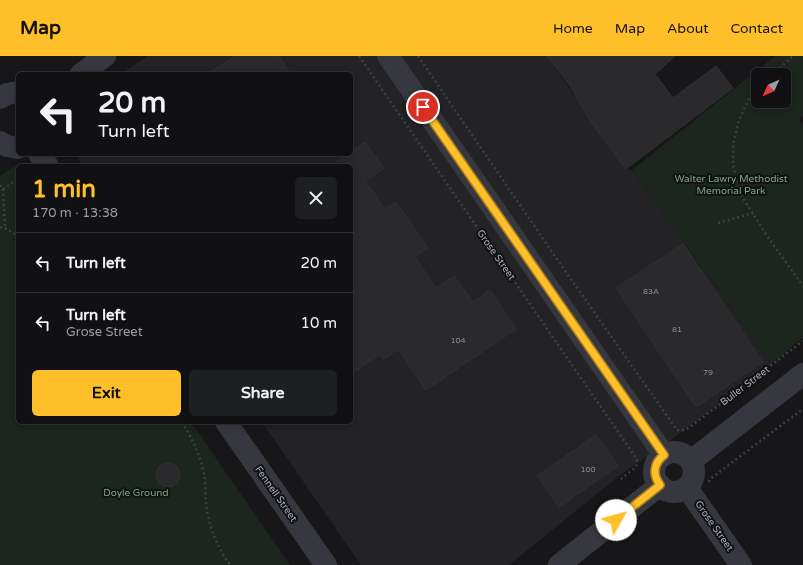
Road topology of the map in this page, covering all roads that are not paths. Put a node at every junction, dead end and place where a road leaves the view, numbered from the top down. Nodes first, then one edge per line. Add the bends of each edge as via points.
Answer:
1 (105, 56) edge
2 (388, 56) edge
3 (84, 72) edge
4 (16, 92) edge
5 (0, 97) edge
6 (0, 142) edge
7 (16, 148) edge
8 (803, 374) edge
9 (227, 424) edge
10 (664, 455) junction
11 (691, 460) junction
12 (660, 485) junction
13 (687, 488) junction
14 (326, 565) edge
15 (558, 565) edge
16 (741, 565) edge

1 - 3 street
2 - 10 street
4 - 5 street
6 - 7 street
8 - 11 street
9 - 14 street, Fennell Street
10 - 11 street via 676,452
10 - 12 street via 655,469
11 - 13 street via 694,478
12 - 13 street via 676,492
12 - 15 street
13 - 16 street, Grose Street

